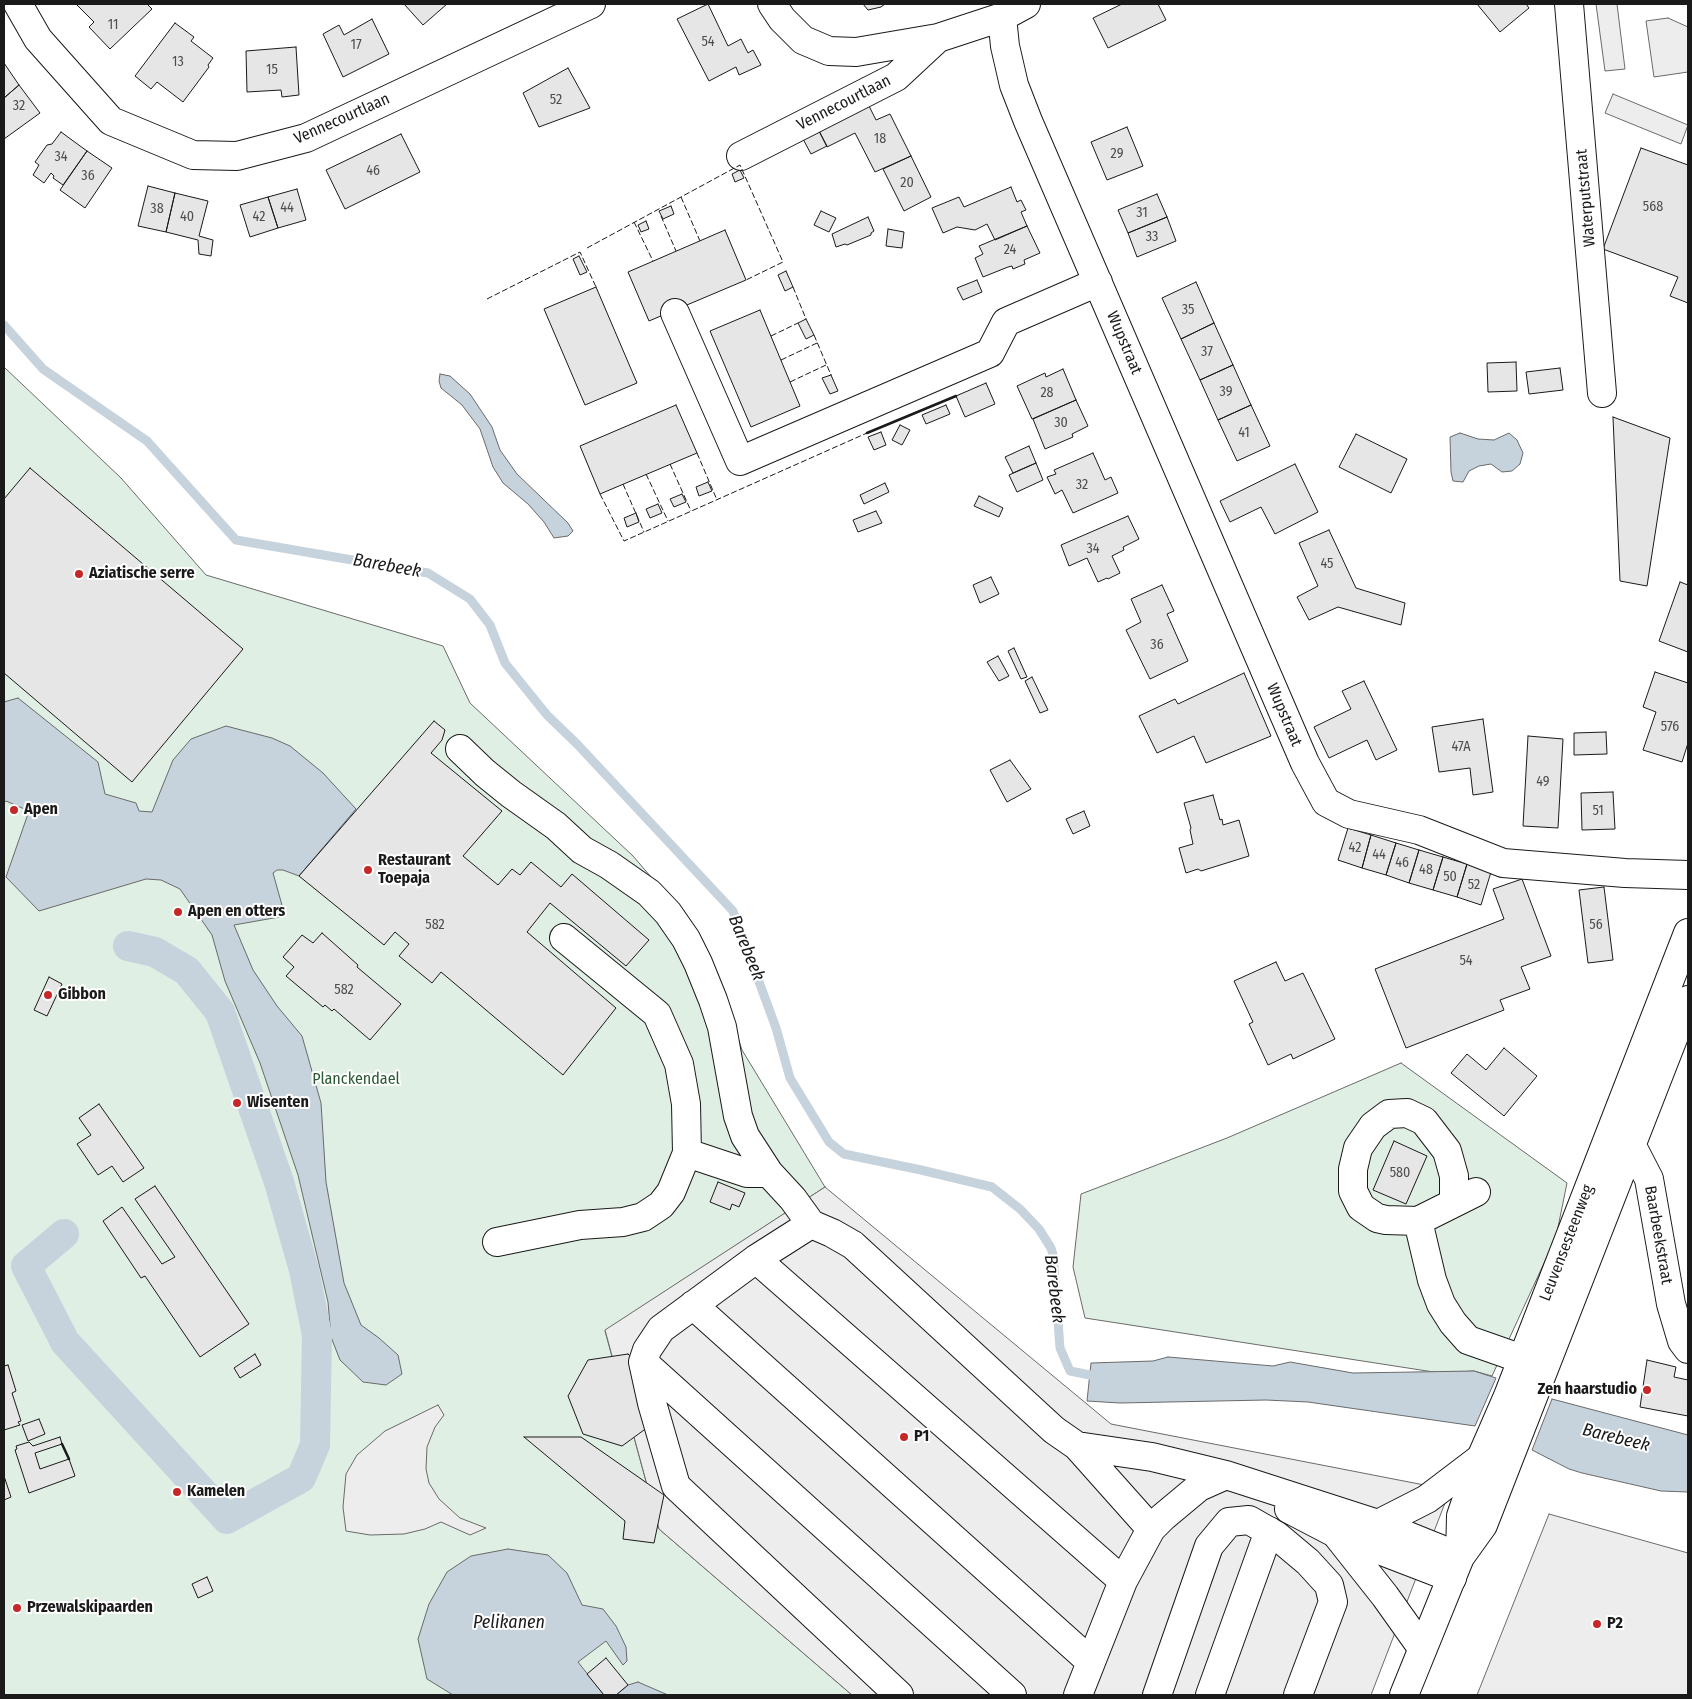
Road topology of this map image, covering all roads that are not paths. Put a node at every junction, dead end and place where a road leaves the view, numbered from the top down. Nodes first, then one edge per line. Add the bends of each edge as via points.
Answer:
1 (18, 4) edge
2 (591, 4) edge
3 (772, 4) edge
4 (1026, 4) edge
5 (1569, 4) edge
6 (1002, 17) junction
7 (938, 38) junction
8 (741, 156) dead end
9 (1098, 282) junction
10 (675, 313) dead end
11 (1602, 393) dead end
12 (853, 413) junction
13 (764, 436) dead end
14 (460, 748) dead end
15 (1688, 876) edge
16 (1688, 933) edge
17 (564, 938) dead end
18 (1688, 1000) edge
19 (1621, 1140) junction
20 (687, 1153) junction
21 (770, 1173) junction
22 (1418, 1220) junction
23 (811, 1224) junction
24 (497, 1242) dead end
25 (756, 1259) junction
26 (693, 1305) junction
27 (1688, 1349) edge
28 (1522, 1358) junction
29 (643, 1362) junction
30 (1077, 1446) junction
31 (1481, 1458) junction
32 (1226, 1475) junction
33 (1378, 1524) junction
34 (1151, 1529) junction
35 (1269, 1531) junction
36 (1335, 1533) junction
37 (1456, 1568) junction
38 (1123, 1581) junction
39 (1422, 1648) junction
40 (1091, 1662) junction
41 (899, 1695) edge
42 (1012, 1695) edge
43 (1078, 1695) edge
44 (1157, 1695) edge
45 (1210, 1695) edge
46 (1298, 1695) edge
47 (1404, 1695) edge

1 - 2 street, Vennecourtlaan via 38,39 111,121 193,155 237,156 306,138
3 - 7 street, Vennecourtlaan via 803,40 829,51 856,52
4 - 6 street
5 - 11 street, Waterputstraat
6 - 7 street, Vennecourtlaan
6 - 9 street, Wupstraat via 1014,85
7 - 8 street, Vennecourtlaan via 896,77
9 - 12 street via 1006,322 990,353
9 - 15 street, Wupstraat via 1305,763 1326,802 1349,814 1419,830 1503,863
10 - 12 street via 740,461
12 - 13 street via 833,405
14 - 21 street via 485,773 556,826 582,850 649,893 668,914 686,939 713,1000 722,1026 738,1116 745,1136
16 - 19 street, Leuvensesteenweg
17 - 20 street via 657,1014 679,1064 686,1104
18 - 19 street, Leuvensesteenweg
19 - 27 street, Baarbeekstraat via 1648,1179 1671,1304 1682,1341
19 - 28 street, Leuvensesteenweg
19 - 37 street, Leuvensesteenweg via 1599,1225 1483,1525
20 - 21 street via 747,1173
20 - 24 street via 671,1192 661,1205 643,1218 580,1225
21 - 23 street
22 - 22 street via 1377,1218 1361,1207 1353,1191 1353,1169 1358,1148 1373,1126 1389,1114 1407,1112 1424,1121 1447,1151 1454,1176 1465,1197
22 - 28 street via 1432,1280 1453,1323 1468,1340
23 - 25 street
23 - 30 street via 853,1245 1054,1430
25 - 26 street
25 - 38 street
26 - 29 street via 661,1330
26 - 40 street
28 - 31 street, Leuvensesteenweg
29 - 41 street via 676,1486
29 - 42 street
30 - 32 street via 1152,1457
30 - 34 street
31 - 33 street via 1427,1499
31 - 37 street, Leuvensesteenweg via 1461,1516
32 - 33 street
32 - 34 street via 1199,1487
32 - 36 street
33 - 37 street
34 - 38 street
35 - 44 street via 1249,1520 1229,1522 1209,1546
35 - 45 street
35 - 46 street via 1308,1562 1329,1585 1333,1602
36 - 37 street
36 - 39 street
37 - 39 street, Leuvensesteenweg
38 - 40 street
39 - 47 street, Leuvensesteenweg
40 - 43 street

